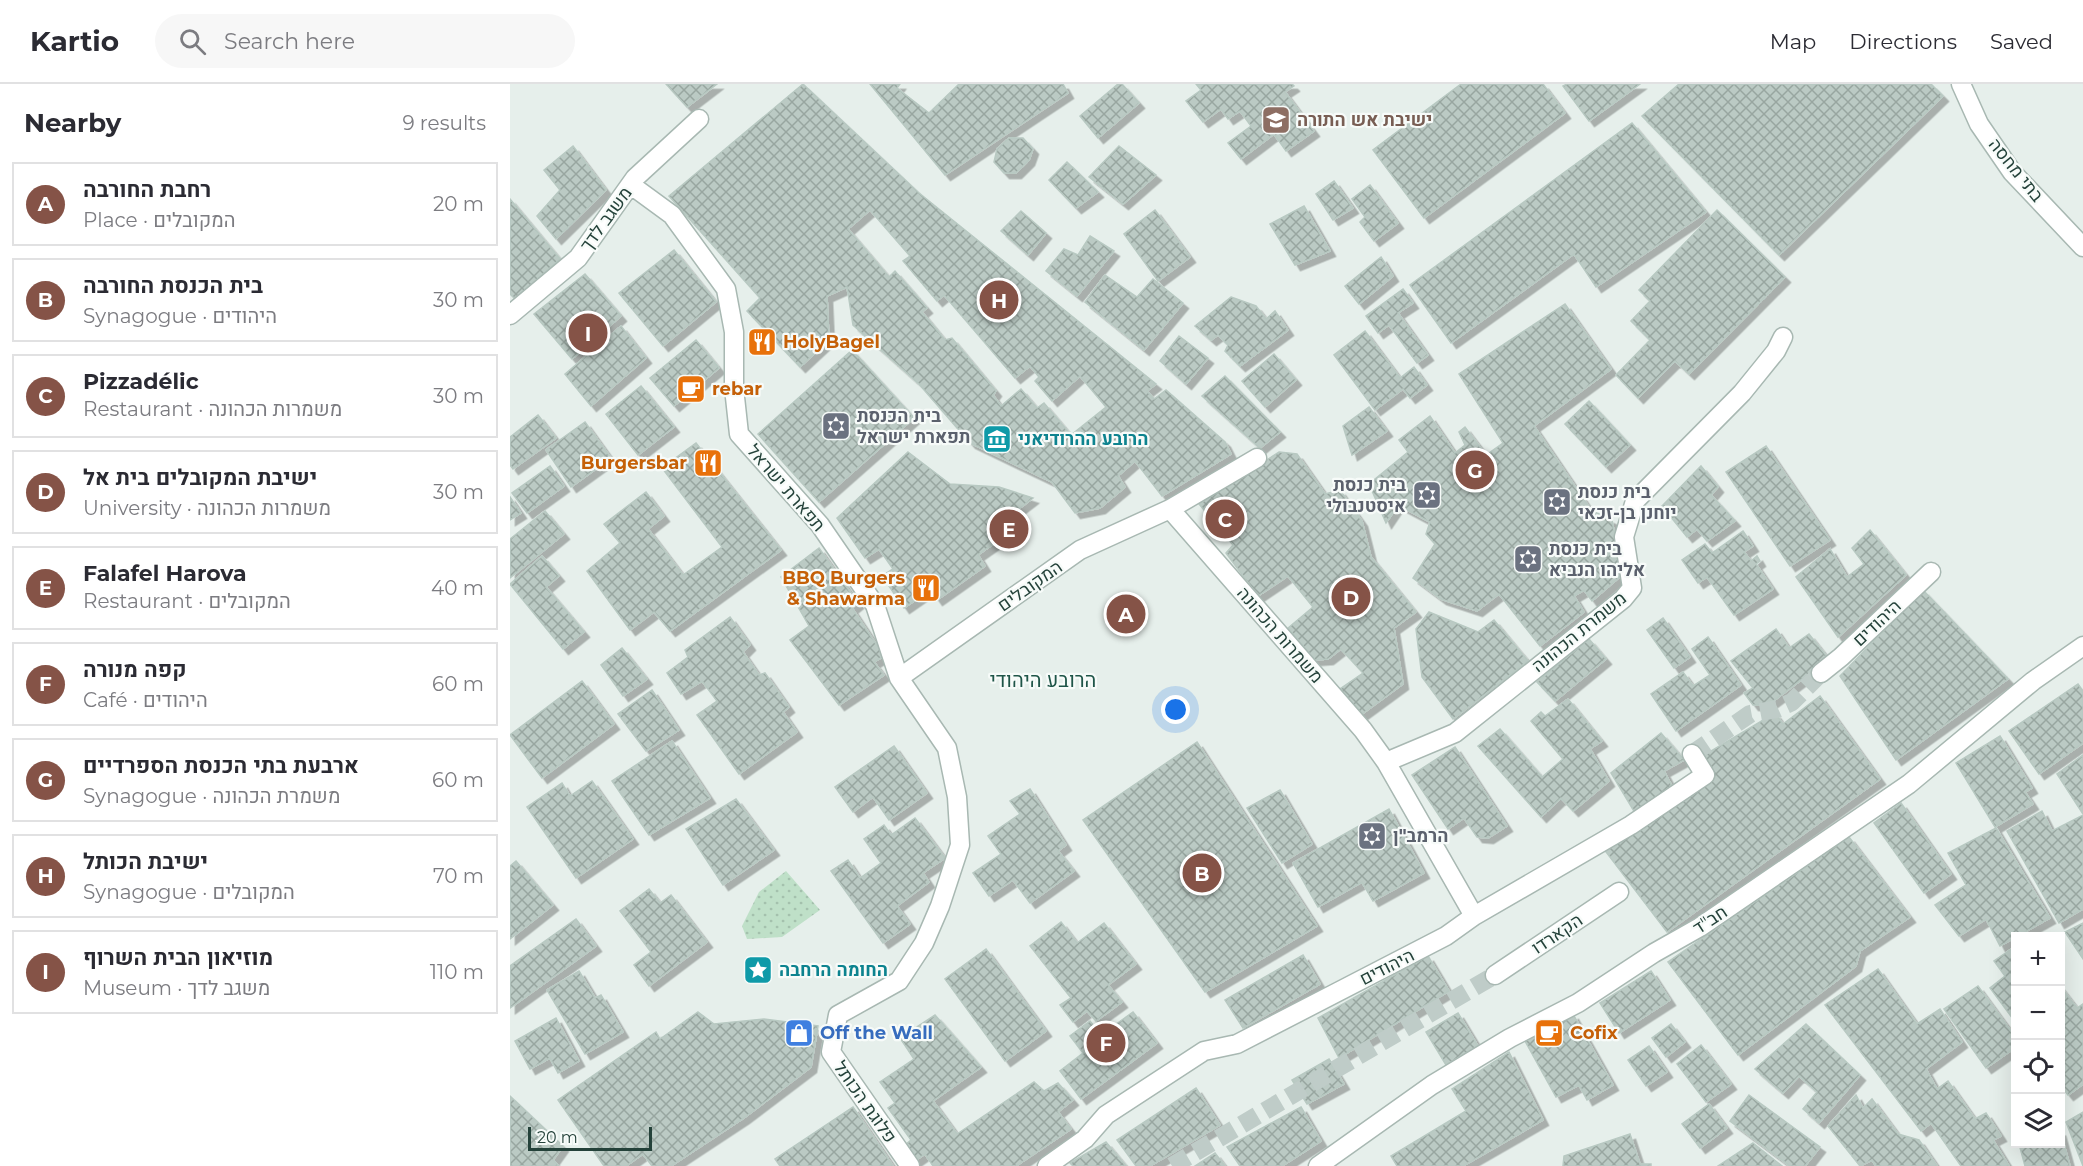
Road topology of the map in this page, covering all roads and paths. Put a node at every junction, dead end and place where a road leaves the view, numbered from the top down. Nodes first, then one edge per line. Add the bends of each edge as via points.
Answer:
1 (1961, 84) edge
2 (699, 119) dead end
3 (631, 185) junction
4 (2083, 247) edge
5 (510, 315) edge
6 (1783, 337) dead end
7 (1257, 458) dead end
8 (1170, 509) junction
9 (1931, 572) dead end
10 (2083, 646) edge
11 (1821, 673) tunnel mouth
12 (899, 678) junction
13 (1692, 754) dead end
14 (1386, 762) junction
15 (957, 797) joint
16 (1619, 892) dead end
17 (1474, 916) junction
18 (1495, 975) tunnel mouth
19 (910, 1166) edge
20 (1047, 1166) edge
21 (1318, 1166) edge

1 - 4 street, בתי מחסה via 1979,124 2012,171
2 - 3 street, משגב לדך
3 - 5 street, משגב לדך via 578,258
3 - 12 street, תפארת ישראל via 672,215 726,288 734,332 734,388 740,434 820,525 875,605
6 - 14 street, משמרת הכהונה via 1742,393 1635,501 1624,537 1632,588 1623,599 1455,734
7 - 8 street, המקובלים
8 - 12 street, המקובלים via 1080,550
8 - 14 street, משמרות הכהונה via 1363,730
9 - 11 street, היהודים
10 - 21 street, חב"ד via 2033,681 1909,784 1700,927 1578,1003 1432,1085
12 - 15 street, תפארת ישראל via 947,748
13 - 17 street, היהודים via 1705,776 1631,825
14 - 17 street, משמרות הכהונה
15 - 19 street, פלוגת הכותל via 960,845 924,943 899,981 838,1015 831,1052
16 - 18 street, הקארדו
17 - 20 street, היהודים via 1446,936 1237,1044 1204,1052 1106,1115 1085,1139

